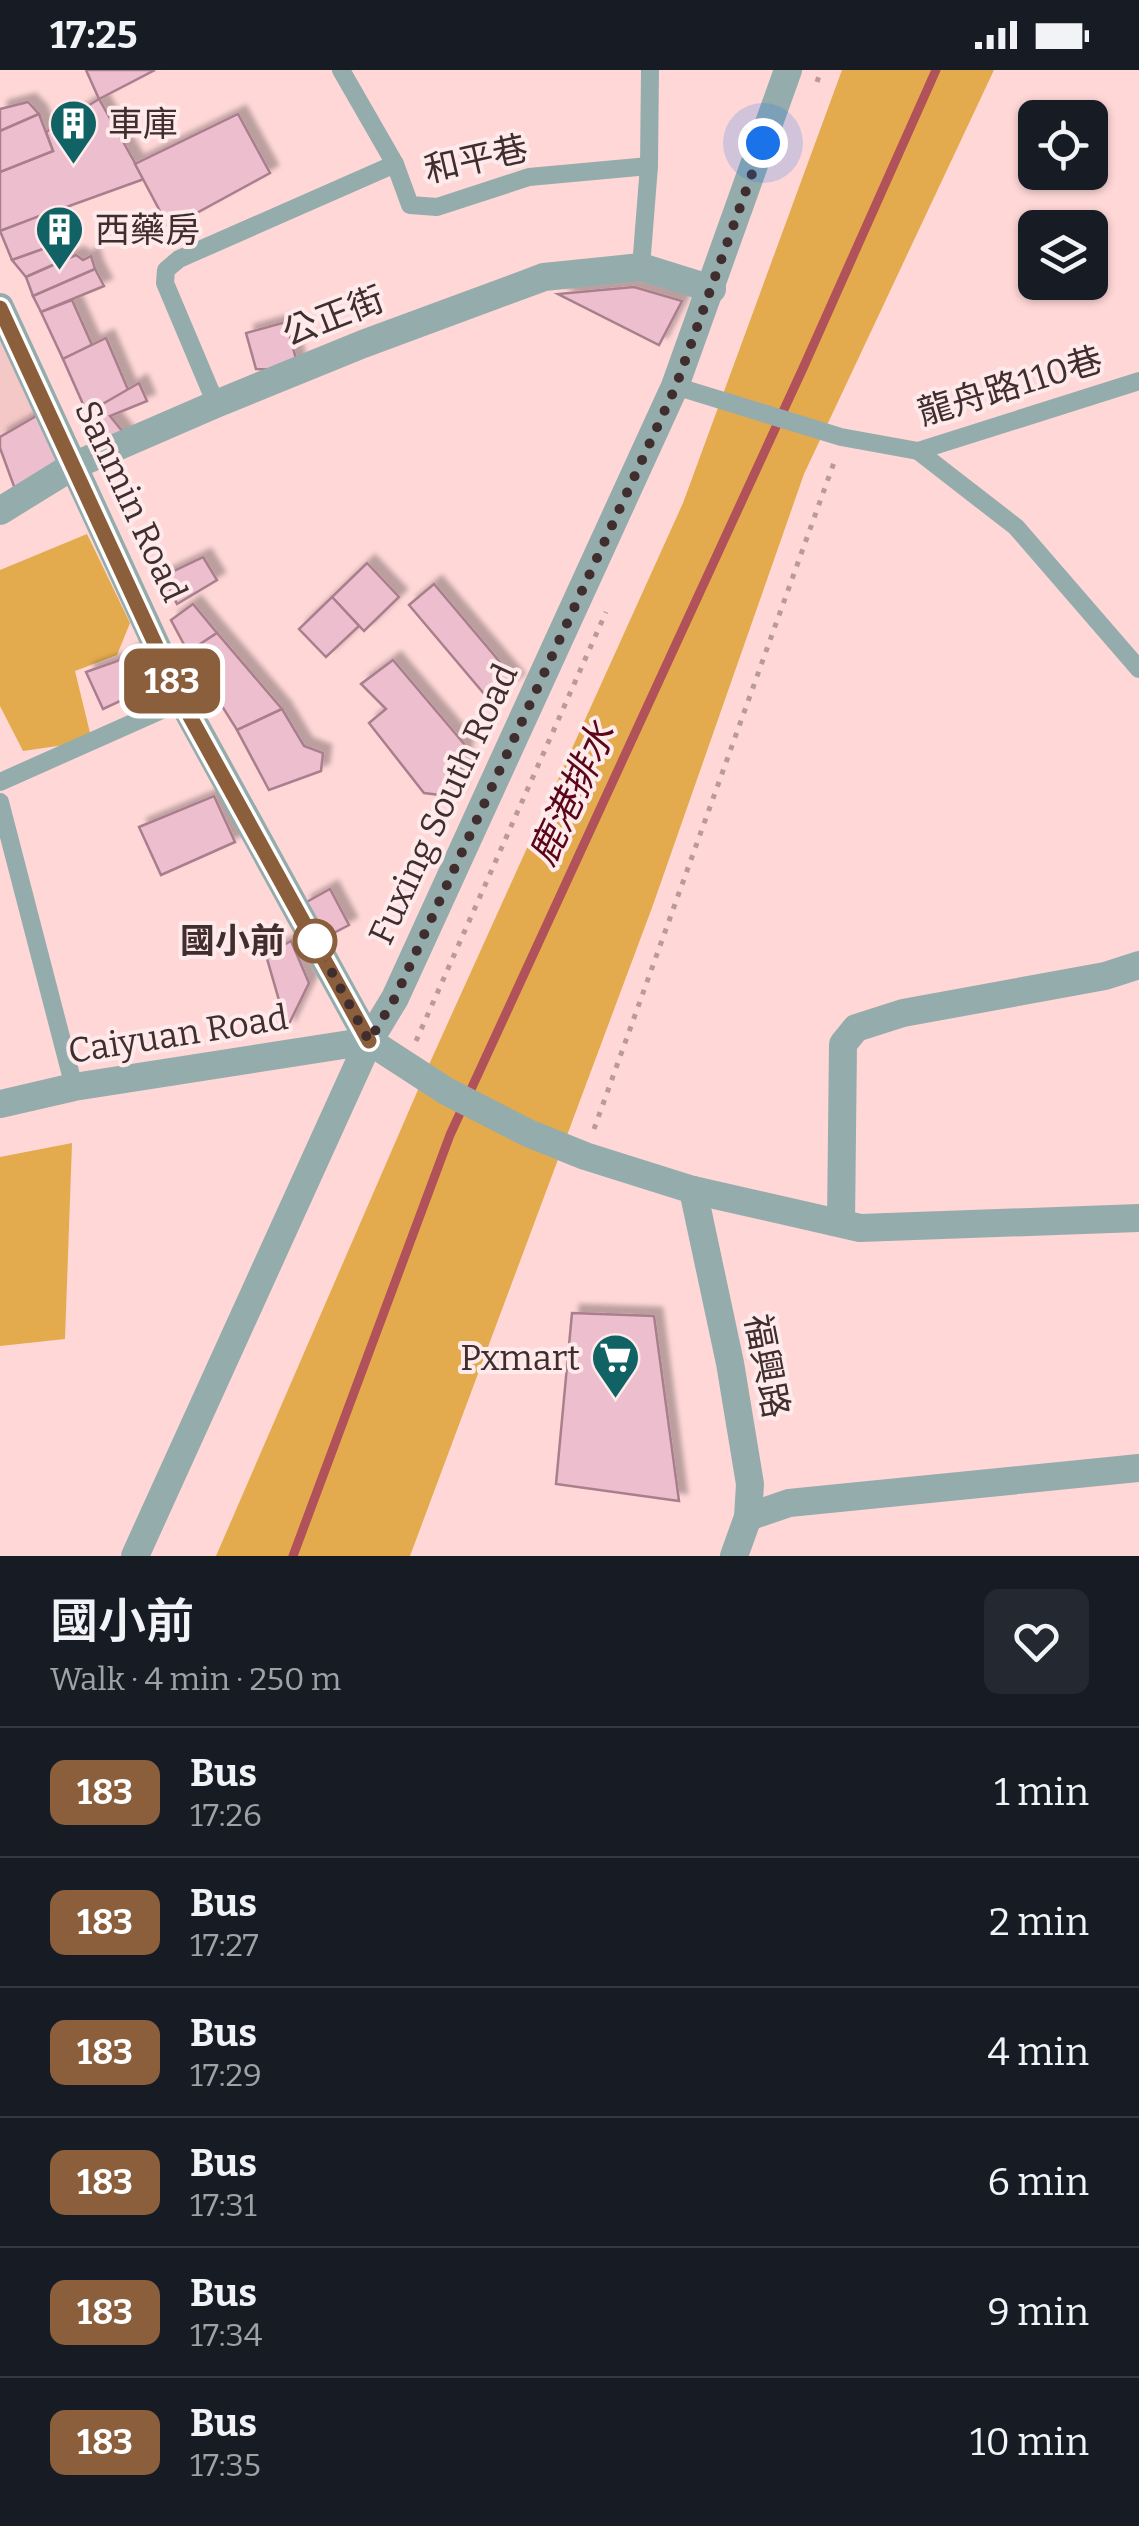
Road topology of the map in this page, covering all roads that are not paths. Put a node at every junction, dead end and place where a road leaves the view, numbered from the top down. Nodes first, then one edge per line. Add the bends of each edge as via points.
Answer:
1 (341, 70) edge
2 (650, 70) edge
3 (788, 70) edge
4 (395, 164) junction
5 (648, 166) junction
6 (640, 267) junction
7 (712, 289) junction
8 (0, 308) edge
9 (1139, 381) edge
10 (676, 386) junction
11 (216, 404) junction
12 (918, 452) junction
13 (73, 466) junction
14 (0, 511) edge
15 (1139, 669) edge
16 (182, 702) junction
17 (0, 782) edge
18 (0, 802) edge
19 (1139, 965) edge
20 (369, 1041) junction
21 (74, 1087) junction
22 (0, 1104) edge
23 (693, 1190) junction
24 (1139, 1218) edge
25 (840, 1224) junction
26 (1139, 1468) edge
27 (748, 1517) junction
28 (135, 1556) edge
29 (734, 1556) edge

1 - 4 lane, 和平巷
2 - 5 lane
3 - 7 street, Fuxing South Road
4 - 5 lane, 和平巷 via 410,205 438,207 529,177
4 - 11 lane via 178,258 166,270 165,283
5 - 6 lane
6 - 7 street, 公正街
6 - 11 street, 公正街 via 544,278
7 - 10 street, Fuxing South Road
8 - 13 street, Sanmin Road
9 - 12 lane, 龍舟路110巷
10 - 12 lane, 龍舟路110巷 via 757,409 839,446
10 - 20 street, Fuxing South Road via 395,998
11 - 13 street, 公正街
12 - 15 lane via 1016,527
13 - 14 street, 公正街
13 - 16 street, Sanmin Road
16 - 17 lane
16 - 20 street, Sanmin Road
18 - 21 lane
19 - 25 street via 856,1028 843,1044
20 - 21 street, Caiyuan Road
20 - 23 street via 446,1091 528,1132
20 - 28 street, Fuxing South Road
21 - 22 street, Caiyuan Road
23 - 25 street
23 - 27 street, 福興路 via 730,1363 750,1484
24 - 25 street
26 - 27 street via 789,1503
27 - 29 street, 福興路

